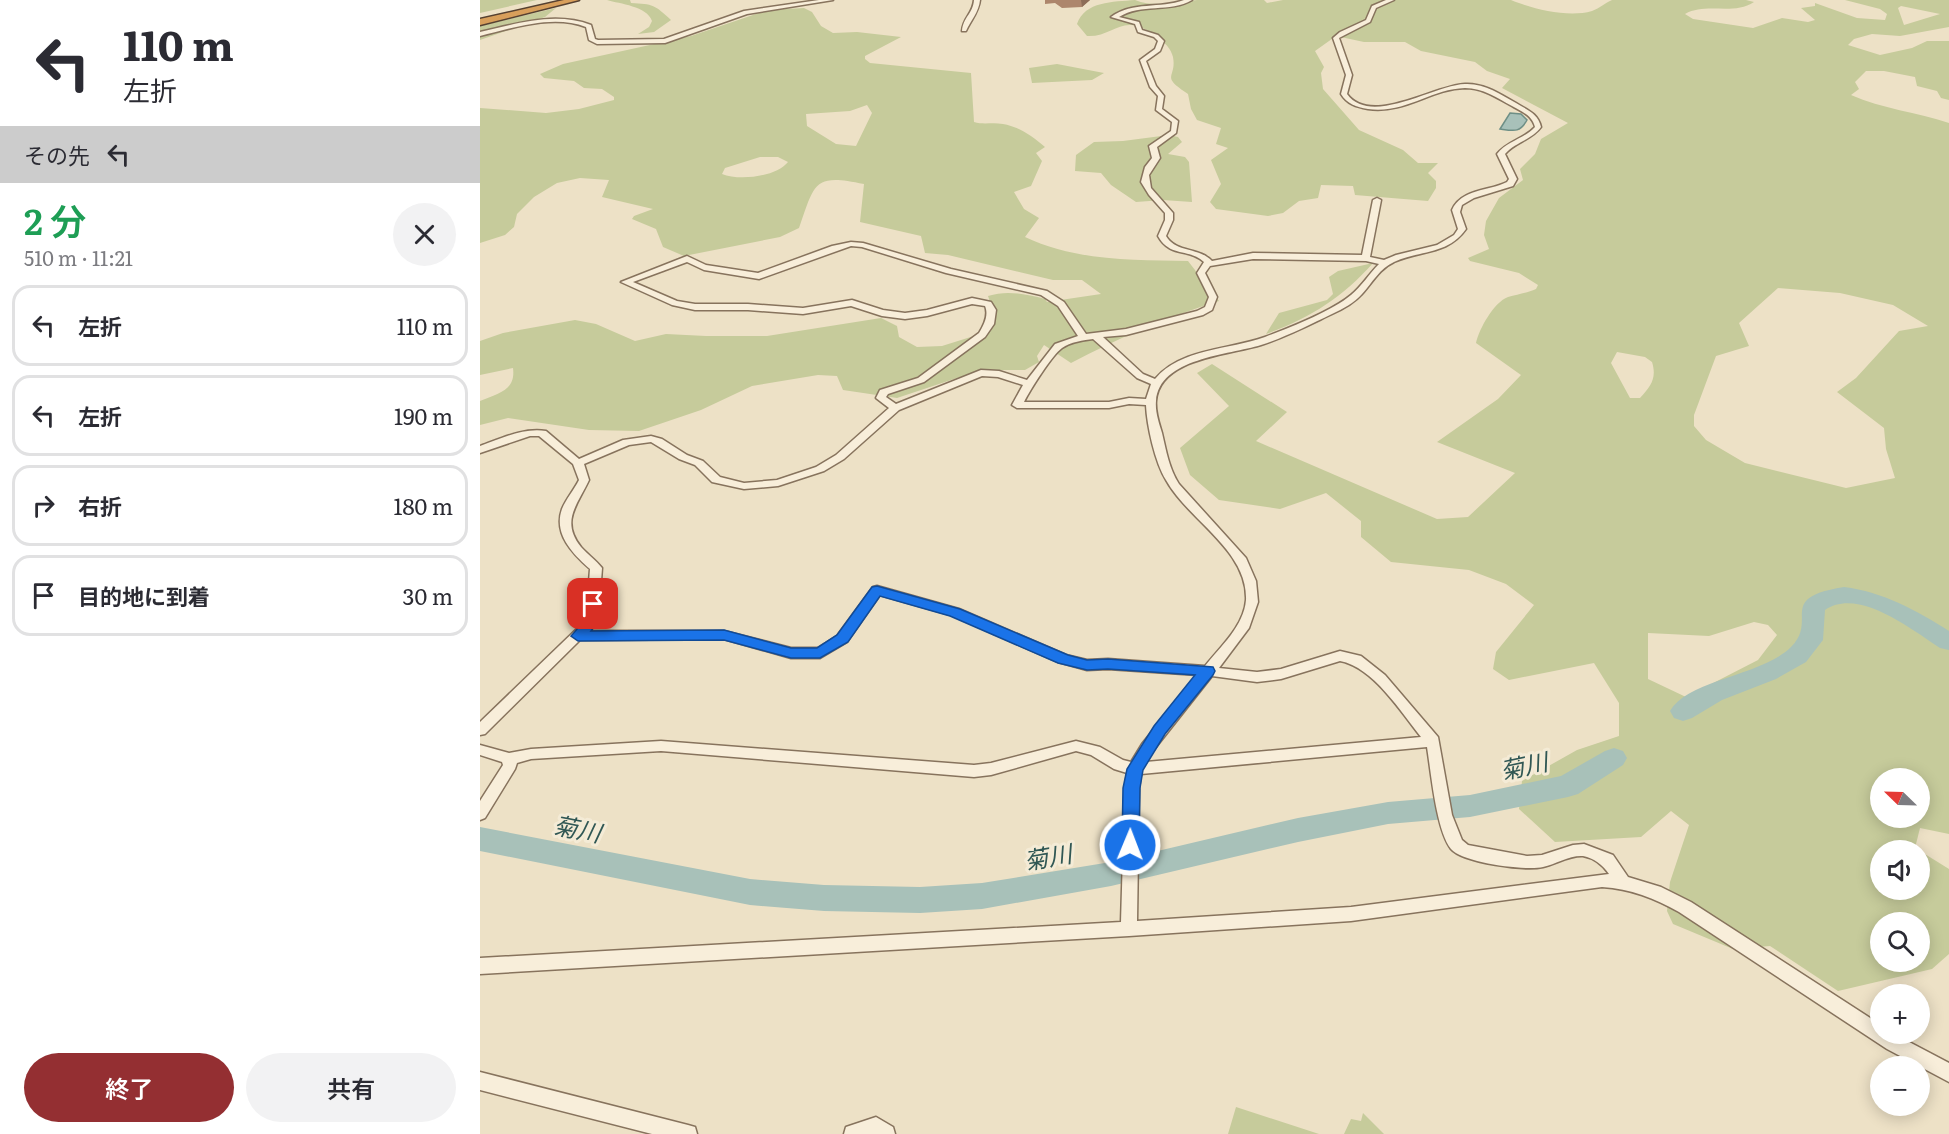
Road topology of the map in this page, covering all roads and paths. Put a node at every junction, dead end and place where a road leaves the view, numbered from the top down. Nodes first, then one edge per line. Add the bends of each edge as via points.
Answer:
1 (556, 0) edge
2 (575, 0) edge
3 (830, 0) edge
4 (977, 0) edge
5 (1189, 0) edge
6 (1391, 0) edge
7 (480, 20) edge
8 (964, 30) dead end
9 (480, 34) edge
10 (1377, 200) dead end
11 (1366, 258) junction
12 (1384, 263) junction
13 (1207, 264) junction
14 (1096, 336) junction
15 (1083, 337) junction
16 (1157, 383) junction
17 (1029, 384) junction
18 (1151, 402) junction
19 (895, 408) junction
20 (480, 450) edge
21 (578, 463) junction
22 (578, 636) junction
23 (1208, 671) junction
24 (480, 730) edge
25 (1433, 741) junction
26 (480, 750) edge
27 (509, 759) junction
28 (1135, 769) junction
29 (480, 814) edge
30 (1622, 881) junction
31 (1129, 929) junction
32 (480, 966) edge
33 (1949, 1073) edge
34 (480, 1081) edge
35 (688, 1134) edge
36 (853, 1134) edge
37 (886, 1134) edge

1 - 7 highway
2 - 7 highway
3 - 9 street via 752,10 657,42 597,42 592,40 589,26 571,21 533,23
4 - 8 street via 976,10
5 - 13 street via 1114,17 1137,23 1140,31 1161,41 1158,50 1143,60 1153,87 1161,96 1158,108 1174,120 1175,128 1153,146 1156,158 1148,168 1148,189 1169,213 1162,236 1165,242 1205,257
6 - 12 street via 1374,7 1368,21 1336,38 1349,75 1344,94 1348,100 1368,107 1395,108 1454,87 1480,88 1530,114 1538,124 1534,133 1506,147 1501,154 1513,179 1510,184 1470,197 1458,206 1462,229 1454,239 1438,248 1407,253
10 - 11 street
11 - 12 street
11 - 13 street via 1254,256
12 - 16 street via 1342,305 1274,338 1184,362
13 - 14 street via 1201,273 1213,297 1209,308 1126,332
14 - 15 street
14 - 16 street via 1140,376
15 - 17 street via 1058,346
15 - 19 street via 1061,304 1044,292 949,271 863,245 835,248 759,276 704,267 687,259 625,282 695,307 803,311 852,303 905,316 972,301 988,304 989,324 982,335 921,380 880,395
16 - 18 street
17 - 18 street via 1017,405
17 - 19 street via 981,372
18 - 23 street via 1170,480 1236,553 1250,581 1252,602 1243,628
19 - 21 street via 840,457 820,469 778,483 744,486 716,480 699,463 651,440 627,442
20 - 21 street via 529,433 542,433
21 - 22 street via 584,480 569,506 564,528 577,552 596,568 592,621
22 - 23 street via 724,635 791,653 820,652 842,639 877,590 955,612 1064,659 1087,665
22 - 24 street
23 - 25 street via 1281,674 1340,656 1351,657 1380,678
23 - 28 street via 1160,730
25 - 28 street
25 - 30 street via 1444,809 1456,844 1469,852 1527,862 1584,850 1608,860
26 - 27 street
27 - 28 street via 531,754 661,746 974,771 1076,746
27 - 29 street via 510,765
28 - 31 street
30 - 31 street via 1602,880 1351,914
30 - 33 street via 1685,907 1893,1043
31 - 32 street
34 - 35 street
36 - 37 street via 876,1126

